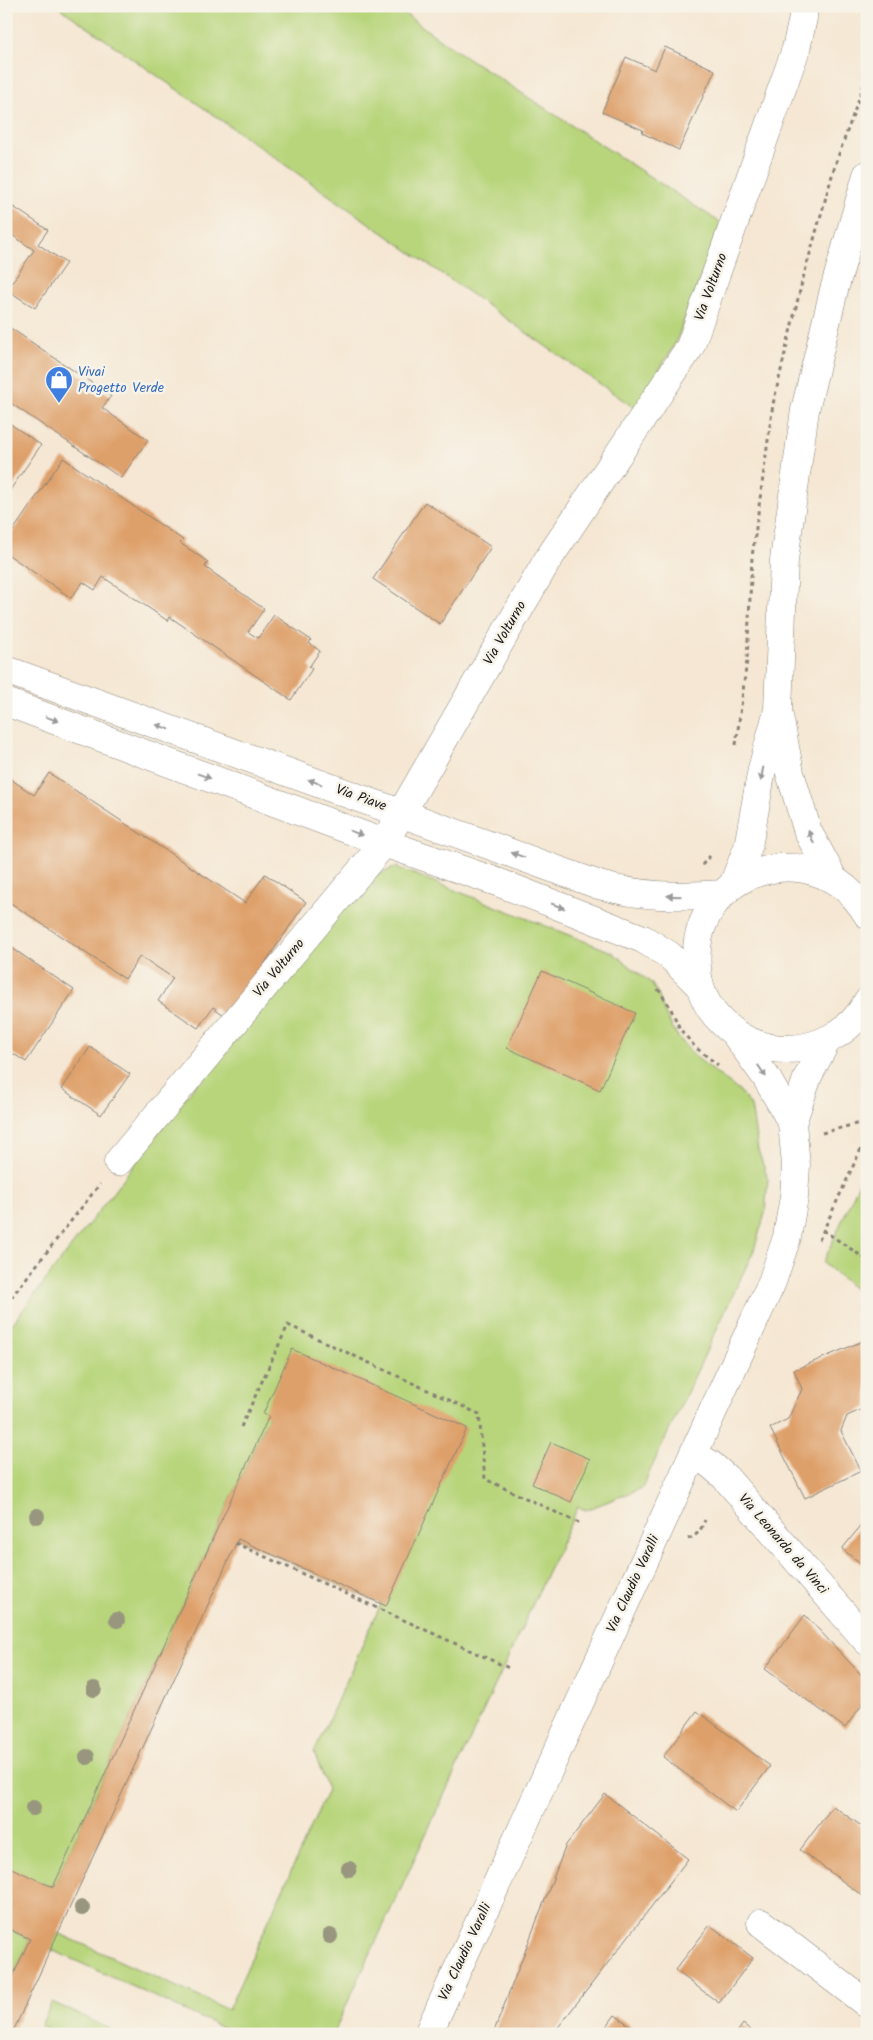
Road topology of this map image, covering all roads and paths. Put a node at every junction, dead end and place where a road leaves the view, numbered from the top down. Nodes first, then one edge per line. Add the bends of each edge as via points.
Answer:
1 (803, 6) edge
2 (867, 175) edge
3 (6, 670) edge
4 (6, 702) edge
5 (778, 710) junction
6 (401, 813) junction
7 (384, 843) junction
8 (834, 880) junction
9 (728, 890) junction
10 (867, 914) edge
11 (700, 986) junction
12 (867, 1002) edge
13 (867, 1028) edge
14 (733, 1032) junction
15 (833, 1037) junction
16 (867, 1121) edge
17 (792, 1123) junction
18 (819, 1134) dead end
19 (118, 1162) joint
20 (823, 1230) dead end
21 (867, 1260) edge
22 (6, 1304) edge
23 (241, 1427) dead end
24 (692, 1454) junction
25 (579, 1523) dead end
26 (235, 1544) dead end
27 (867, 1641) edge
28 (511, 1669) dead end
29 (761, 1923) dead end
30 (867, 2004) edge
31 (428, 2034) edge

1 - 6 street, Via Volturno via 796,49 690,347 547,561
2 - 5 street via 834,290 805,410 784,560
6 -> 3 street, Via Piave
4 -> 7 street
8 -> 5 street via 808,832 790,773
5 -> 9 street via 762,769 748,848
6 - 7 street, Via Volturno
9 -> 6 street, Via Piave via 657,896 627,892
7 -> 11 street via 500,883 643,939 668,955
7 - 19 street, Via Volturno
8 - 9 street via 810,870 784,867 758,872
8 - 10 street via 854,895
9 - 11 street via 706,917 697,945
11 - 14 street via 713,1012
12 - 15 street via 858,1016
13 - 15 street
14 - 15 street via 772,1049 800,1049
14 -> 17 street, Via Claudio Varalli via 766,1077
15 - 17 street, Via Claudio Varalli via 808,1076
16 - 18 path
17 - 24 street, Via Claudio Varalli via 796,1165 787,1237 772,1282
19 - 22 path
20 - 21 path
23 - 25 path via 288,1326 479,1414 485,1479
24 - 27 street, Via Leonardo da Vinci via 725,1477
24 - 31 street, Via Claudio Varalli
26 - 28 path
29 - 30 street

